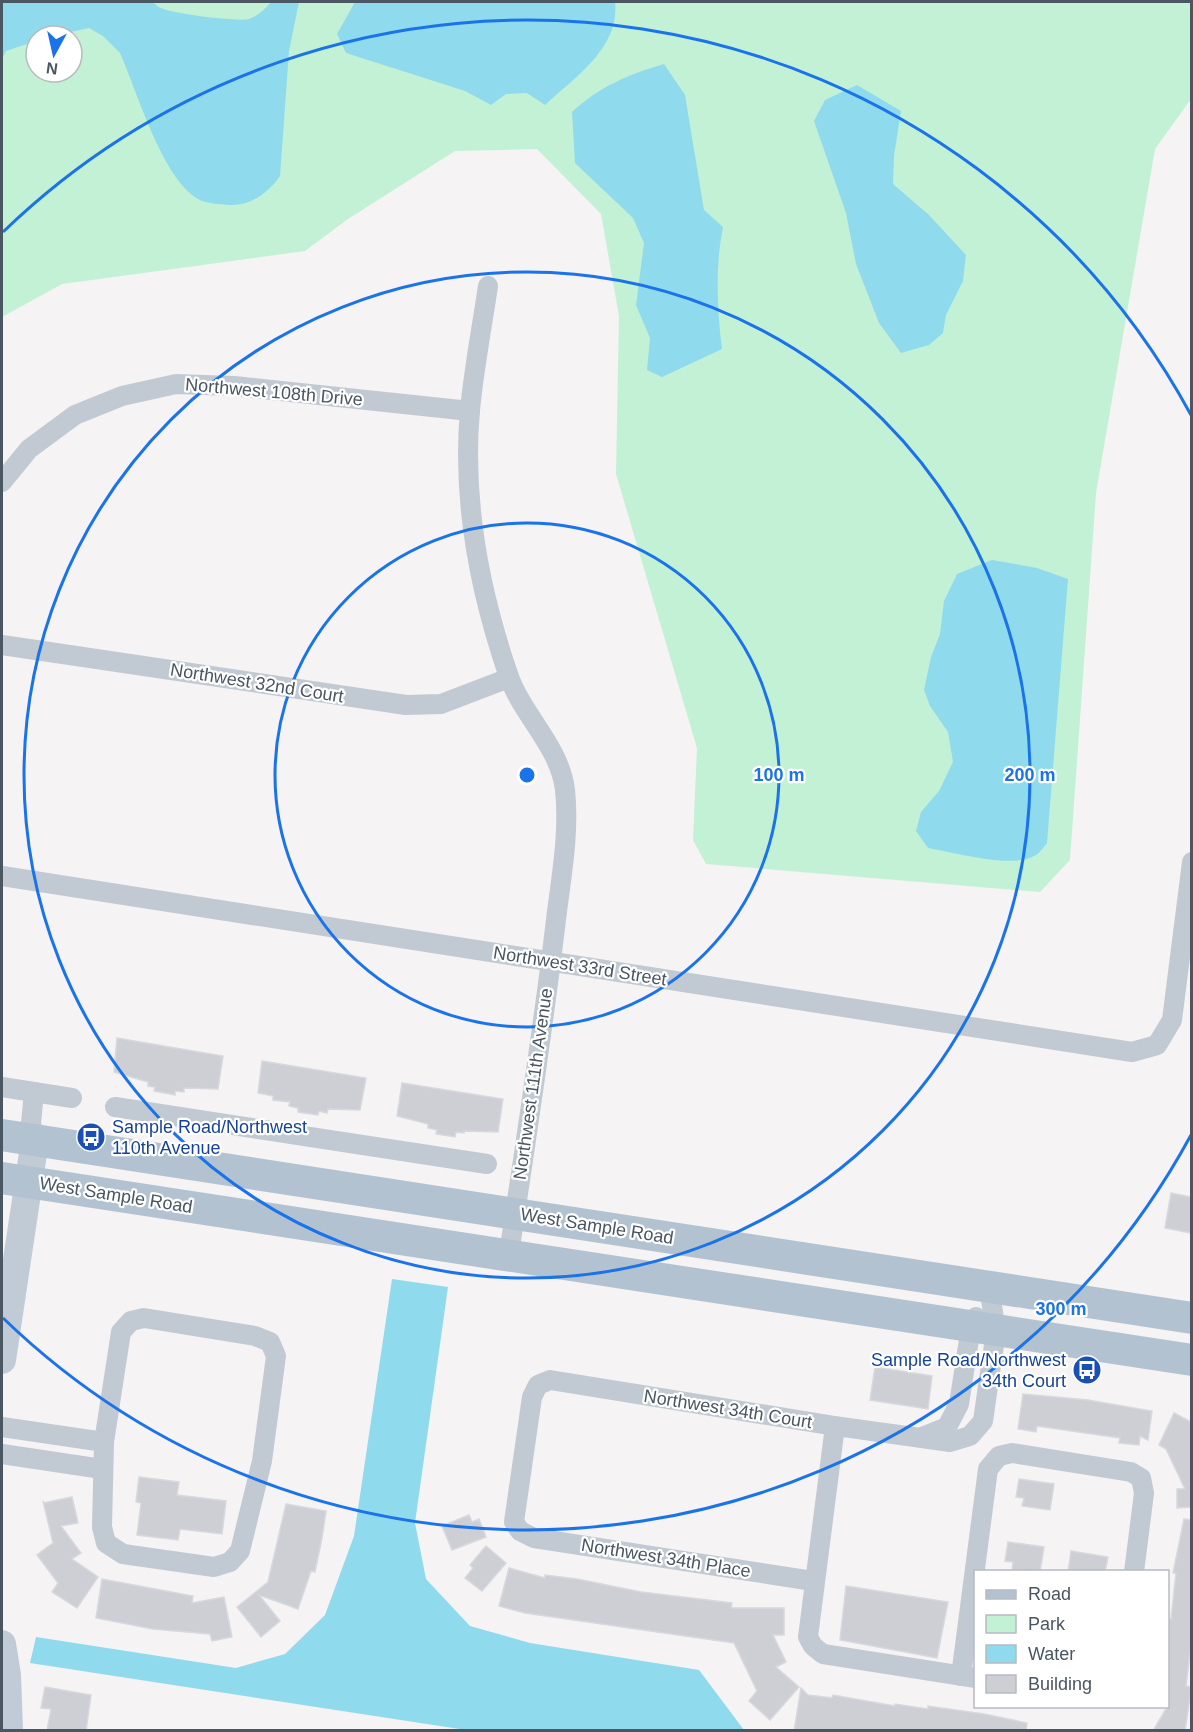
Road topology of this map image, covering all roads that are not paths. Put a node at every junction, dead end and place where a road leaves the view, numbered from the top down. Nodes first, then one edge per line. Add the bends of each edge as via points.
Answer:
1 (488, 286) dead end
2 (470, 411) junction
3 (2, 482) edge
4 (2, 645) edge
5 (509, 678) junction
6 (1191, 862) edge
7 (2, 876) edge
8 (551, 961) junction
9 (2, 1087) edge
10 (34, 1092) junction
11 (72, 1098) dead end
12 (116, 1107) dead end
13 (2, 1135) edge
14 (35, 1140) junction
15 (487, 1164) dead end
16 (16, 1180) edge
17 (515, 1214) junction
18 (509, 1254) junction
19 (989, 1287) junction
20 (1191, 1318) edge
21 (984, 1329) junction
22 (2, 1360) edge
23 (1191, 1360) edge
24 (835, 1426) junction
25 (2, 1427) edge
26 (920, 1438) junction
27 (104, 1442) junction
28 (2, 1454) edge
29 (102, 1469) junction
30 (520, 1532) joint
31 (978, 1570) edge
32 (1134, 1570) edge
33 (813, 1581) junction
34 (974, 1615) edge
35 (2, 1644) edge
36 (968, 1677) edge
37 (9, 1731) edge

1 - 2 street, Northwest 111th Avenue
2 - 3 street, Northwest 108th Drive via 234,386 176,384 122,396 75,415 29,449
2 - 5 street, Northwest 111th Avenue via 470,499 477,560
4 - 5 street, Northwest 32nd Court via 406,705 441,704
5 - 8 street, Northwest 111th Avenue via 555,758 565,786 567,816
6 - 8 street, Northwest 33rd Street via 1172,1020 1157,1045 1132,1053
7 - 8 street, Northwest 33rd Street
8 - 17 street, Northwest 111th Avenue
9 - 10 street
10 - 11 street
10 - 14 street via 31,1123
12 - 15 street
13 - 14 main road, West Sample Road
14 - 16 street
14 - 17 main road, West Sample Road
16 - 18 main road, West Sample Road
16 - 22 street
17 - 18 street, Northwest 111th Avenue
17 - 19 main road, West Sample Road
18 - 21 main road, West Sample Road
19 - 20 main road, West Sample Road
19 - 21 street, Northwest 34th Court
21 - 23 main road, West Sample Road
21 - 26 street, Northwest 34th Court via 959,1404 947,1427
21 - 26 street, Northwest 34th Court via 983,1421 970,1436 950,1442
24 - 26 street, Northwest 34th Court
24 - 30 street, Northwest 34th Court via 550,1380 538,1384 532,1397 514,1522
24 - 33 street
25 - 27 street
27 - 29 street
27 - 29 street via 121,1332 131,1321 144,1318 255,1336 270,1342 276,1356 262,1461 240,1551 230,1562 214,1567 123,1554 106,1543 102,1527
28 - 29 street
30 - 33 street, Northwest 34th Place via 534,1538
31 - 32 street via 988,1470 999,1456 1012,1454 1131,1472 1141,1478 1144,1493
33 - 36 street via 808,1637 823,1654
34 - 36 street
35 - 37 street

